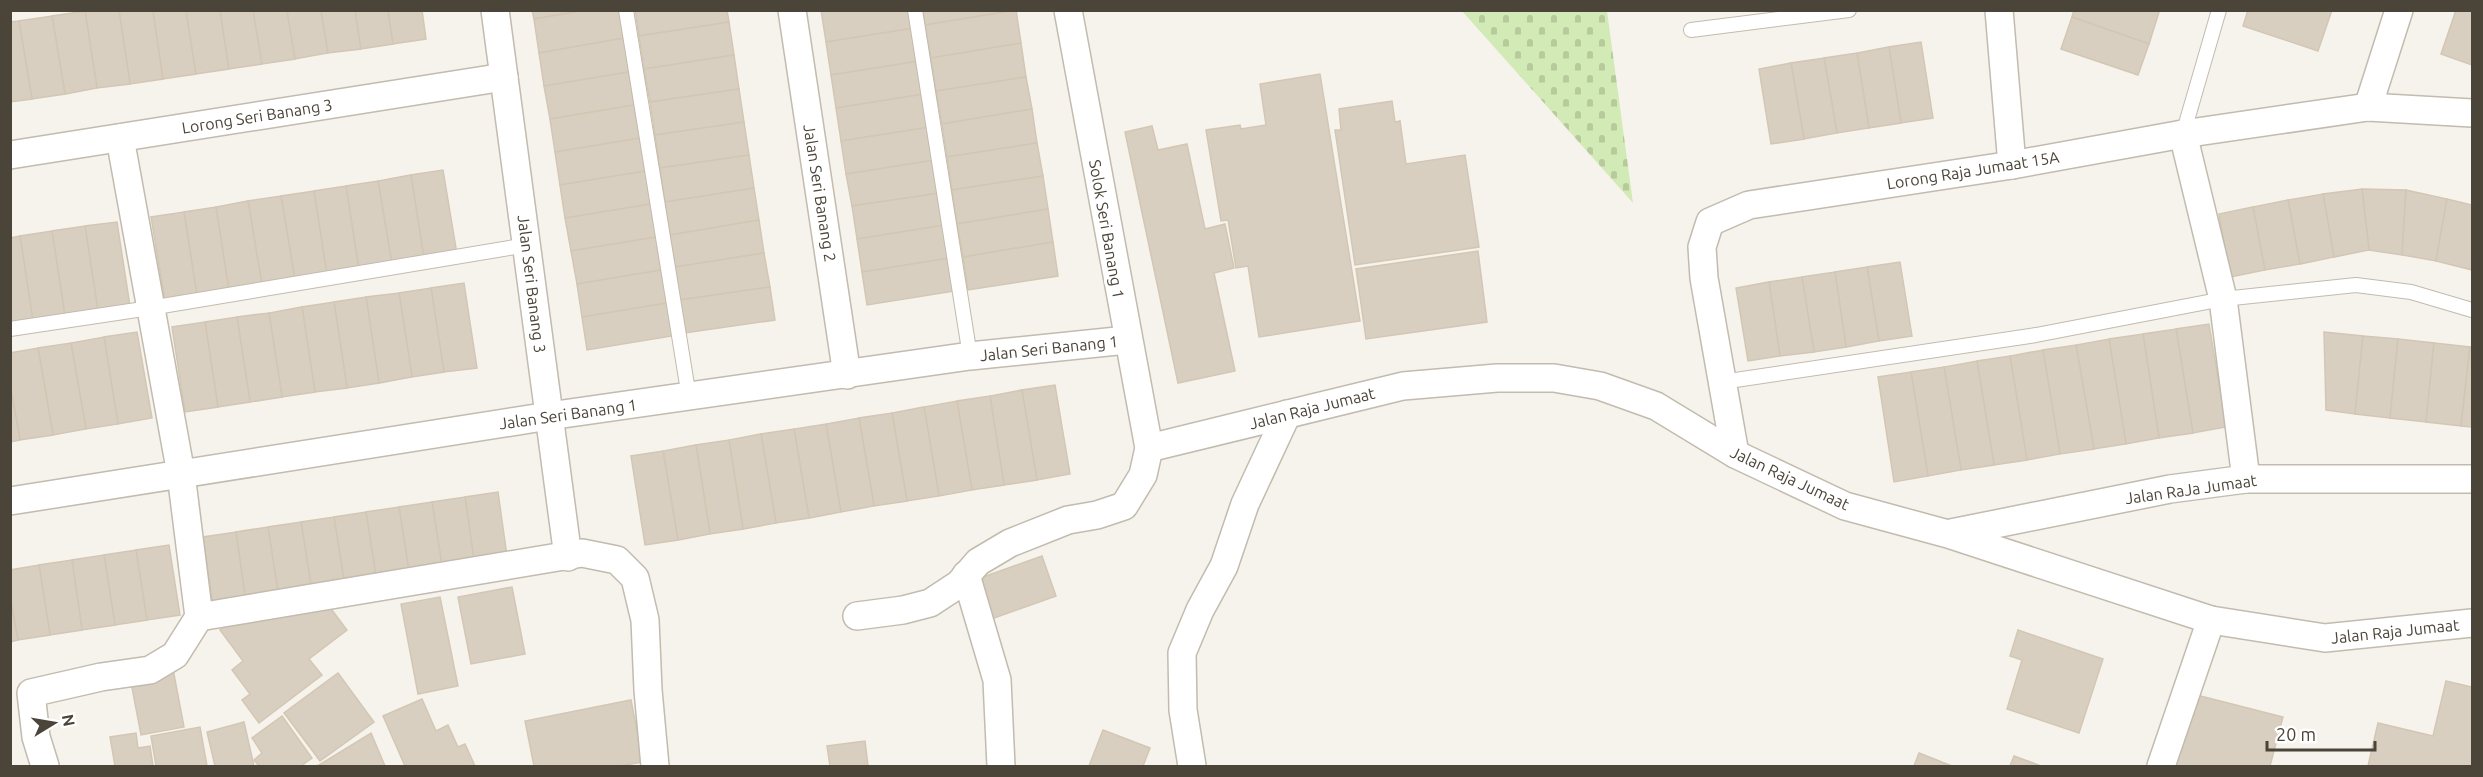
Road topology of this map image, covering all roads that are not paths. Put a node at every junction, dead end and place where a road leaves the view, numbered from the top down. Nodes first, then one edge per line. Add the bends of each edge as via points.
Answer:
1 (495, 10) edge
2 (626, 10) edge
3 (792, 10) edge
4 (915, 10) edge
5 (1068, 10) edge
6 (1849, 10) edge
7 (1999, 10) edge
8 (2219, 10) edge
9 (2399, 10) edge
10 (1691, 30) dead end
11 (504, 77) junction
12 (2368, 107) junction
13 (2472, 113) edge
14 (2182, 134) junction
15 (120, 138) junction
16 (10, 155) edge
17 (2012, 165) junction
18 (526, 245) junction
19 (2223, 299) junction
20 (150, 308) junction
21 (2472, 310) edge
22 (10, 329) edge
23 (1127, 340) junction
24 (970, 356) junction
25 (848, 375) junction
26 (1722, 382) junction
27 (689, 397) junction
28 (1287, 414) junction
29 (549, 416) junction
30 (1149, 448) junction
31 (1735, 454) junction
32 (181, 474) junction
33 (2246, 479) junction
34 (2472, 479) edge
35 (10, 501) edge
36 (1948, 534) junction
37 (568, 557) junction
38 (966, 575) junction
39 (857, 616) dead end
40 (199, 617) junction
41 (2211, 620) junction
42 (2472, 623) edge
43 (2163, 759) edge
44 (45, 766) edge
45 (655, 766) edge
46 (1001, 766) edge
47 (1192, 766) edge

1 - 11 street, Jalan Seri Banang 3
2 - 27 lane
3 - 25 street, Jalan Seri Banang 2
4 - 24 lane
5 - 23 street, Solok Seri Banang 1
6 - 10 lane
7 - 17 street
8 - 14 lane
9 - 12 street
11 - 15 street, Lorong Seri Banang 3
11 - 18 street, Jalan Seri Banang 3
12 - 13 street, Lorong Raja Jumaat 15A
12 - 14 street, Lorong Raja Jumaat 15A
14 - 17 street, Lorong Raja Jumaat 15A
14 - 19 street
15 - 16 street, Lorong Seri Banang 3
15 - 20 street
17 - 26 street, Lorong Raja Jumaat 15A via 1749,205 1710,222 1702,247 1704,278
18 - 20 lane
18 - 29 street, Jalan Seri Banang 3
19 - 21 lane via 2356,285 2411,291
19 - 26 lane via 2036,335
19 - 33 street
20 - 22 lane
20 - 32 street
23 - 24 street, Jalan Seri Banang 1
23 - 30 street, Solok Seri Banang 1
24 - 25 street, Jalan Seri Banang 1
25 - 27 street, Jalan Seri Banang 1
26 - 31 street, Lorong Raja Jumaat 15A
27 - 29 street, Jalan Seri Banang 1
28 - 30 street, Jalan Raja Jumaat
28 - 31 street, Jalan Raja Jumaat via 1403,386 1497,378 1554,378 1600,386 1656,406
28 - 47 street via 1245,504 1224,566 1182,654 1184,711
29 - 32 street, Jalan Seri Banang 1
29 - 37 street, Jalan Seri Banang 3
30 - 38 street via 1143,475 1124,506 1068,520 1010,543 978,562
31 - 36 street, Jalan Raja Jumaat via 1845,506
32 - 35 street, Jalan Seri Banang 1
32 - 40 street
33 - 34 street, Jalan RaJa Jumaat
33 - 36 street, Jalan RaJa Jumaat via 2170,489
36 - 41 street, Jalan Raja Jumaat
37 - 40 street
37 - 45 street via 582,553 617,560 635,578 645,620
38 - 39 street via 930,603
38 - 46 street via 997,680
40 - 44 street via 176,655 150,670 31,693 36,737
41 - 42 street, Jalan Raja Jumaat via 2325,638
41 - 43 street

